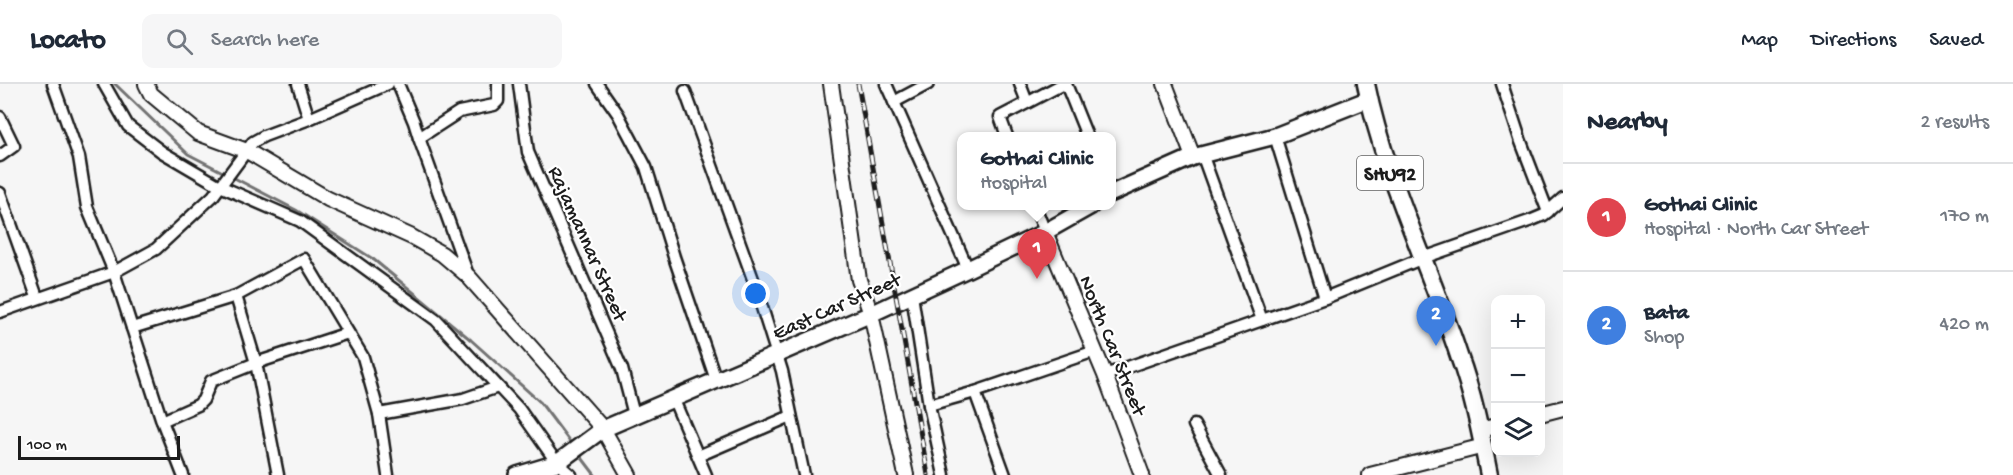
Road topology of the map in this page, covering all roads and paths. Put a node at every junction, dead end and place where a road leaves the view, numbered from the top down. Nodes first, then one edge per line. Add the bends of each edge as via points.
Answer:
1 (53, 84) edge
2 (104, 84) edge
3 (146, 84) edge
4 (298, 84) edge
5 (387, 84) edge
6 (398, 84) edge
7 (498, 84) edge
8 (519, 84) edge
9 (597, 84) edge
10 (831, 84) edge
11 (886, 84) edge
12 (928, 84) edge
13 (1020, 84) edge
14 (1064, 84) edge
15 (1165, 84) edge
16 (1502, 84) edge
17 (685, 91) dead end
18 (1367, 92) edge
19 (894, 102) junction
20 (1027, 102) junction
21 (0, 117) edge
22 (309, 119) junction
23 (1005, 132) edge
24 (1085, 132) edge
25 (1275, 136) junction
26 (419, 138) junction
27 (243, 154) junction
28 (1197, 155) junction
29 (0, 156) edge
30 (222, 183) junction
31 (1116, 191) edge
32 (0, 193) edge
33 (1563, 198) edge
34 (1037, 210) edge
35 (1084, 210) edge
36 (1548, 212) junction
37 (1045, 232) junction
38 (1423, 258) junction
39 (968, 269) junction
40 (114, 272) junction
41 (468, 276) junction
42 (912, 295) junction
43 (236, 296) junction
44 (38, 297) junction
45 (1325, 298) junction
46 (0, 312) edge
47 (871, 314) junction
48 (1262, 320) junction
49 (132, 328) junction
50 (348, 333) junction
51 (1095, 351) junction
52 (776, 354) junction
53 (256, 363) junction
54 (1105, 375) junction
55 (716, 380) junction
56 (498, 387) junction
57 (975, 392) junction
58 (673, 398) junction
59 (929, 405) junction
60 (1563, 408) edge
61 (1545, 413) edge
62 (379, 414) junction
63 (634, 415) junction
64 (791, 416) junction
65 (162, 421) junction
66 (1194, 425) dead end
67 (599, 432) junction
68 (1486, 434) edge
69 (698, 456) junction
70 (560, 460) junction
71 (535, 473) edge
72 (183, 475) edge
73 (278, 475) edge
74 (388, 475) edge
75 (517, 475) edge
76 (571, 475) edge
77 (629, 475) edge
78 (706, 475) edge
79 (804, 475) edge
80 (906, 475) edge
81 (944, 475) edge
82 (1005, 475) edge
83 (1142, 475) edge
84 (1221, 475) edge
85 (1370, 475) edge
86 (1489, 475) edge

1 - 40 street via 79,157 87,207
2 - 30 street via 128,126 162,152
3 - 27 street via 151,94 198,133
4 - 22 street
5 - 22 street
6 - 26 street
7 - 26 street via 498,101 494,105 459,112
8 - 63 street, Rajamannar Street via 528,152 622,369
9 - 55 street via 618,114 646,168
10 - 47 street via 859,280
11 - 19 street
12 - 19 street
13 - 20 street
14 - 20 street
14 - 24 street
15 - 28 street
16 - 36 street
17 - 52 street
18 - 25 main road
18 - 38 main road, SHU92 via 1393,183
19 - 39 street
20 - 23 street via 999,117
21 - 29 street via 14,146
22 - 27 street via 264,136
25 - 28 main road
25 - 45 street
26 - 41 street
27 - 30 street
27 - 41 street via 422,243
28 - 31 main road
28 - 48 street
30 - 40 street via 156,249
30 - 56 street via 300,221 436,320
32 - 44 street
33 - 36 street
34 - 37 street
35 - 37 main road, East Car Street
36 - 38 street
37 - 39 main road, East Car Street
37 - 51 street, North Car Street
38 - 45 street
38 - 68 main road, SHU92
39 - 42 main road, East Car Street
40 - 44 street
40 - 49 street
41 - 67 street
42 - 47 main road, East Car Street
42 - 59 street
43 - 49 street
43 - 50 street via 304,259
43 - 53 street
44 - 46 street
45 - 48 street
47 - 52 main road, East Car Street
47 - 80 street
48 - 54 street
49 - 65 street
50 - 53 street
50 - 62 street via 363,357
51 - 54 street, North Car Street
51 - 57 street
52 - 55 main road, East Car Street
52 - 64 street
53 - 65 street via 210,381 198,405
53 - 73 street
54 - 83 street, North Car Street
55 - 58 main road, East Car Street
56 - 62 street via 463,399
56 - 70 street
57 - 59 street
57 - 82 street
58 - 63 main road, East Car Street
58 - 69 street
59 - 81 street
60 - 61 street
62 - 74 street
63 - 67 main road, East Car Street
64 - 69 street
64 - 79 street
65 - 72 street
66 - 84 street
67 - 70 main road, East Car Street
67 - 77 street
68 - 85 street
68 - 86 main road, SHU92
69 - 78 street
70 - 71 main road, East Car Street
70 - 76 street
71 - 75 main road, East Car Street

